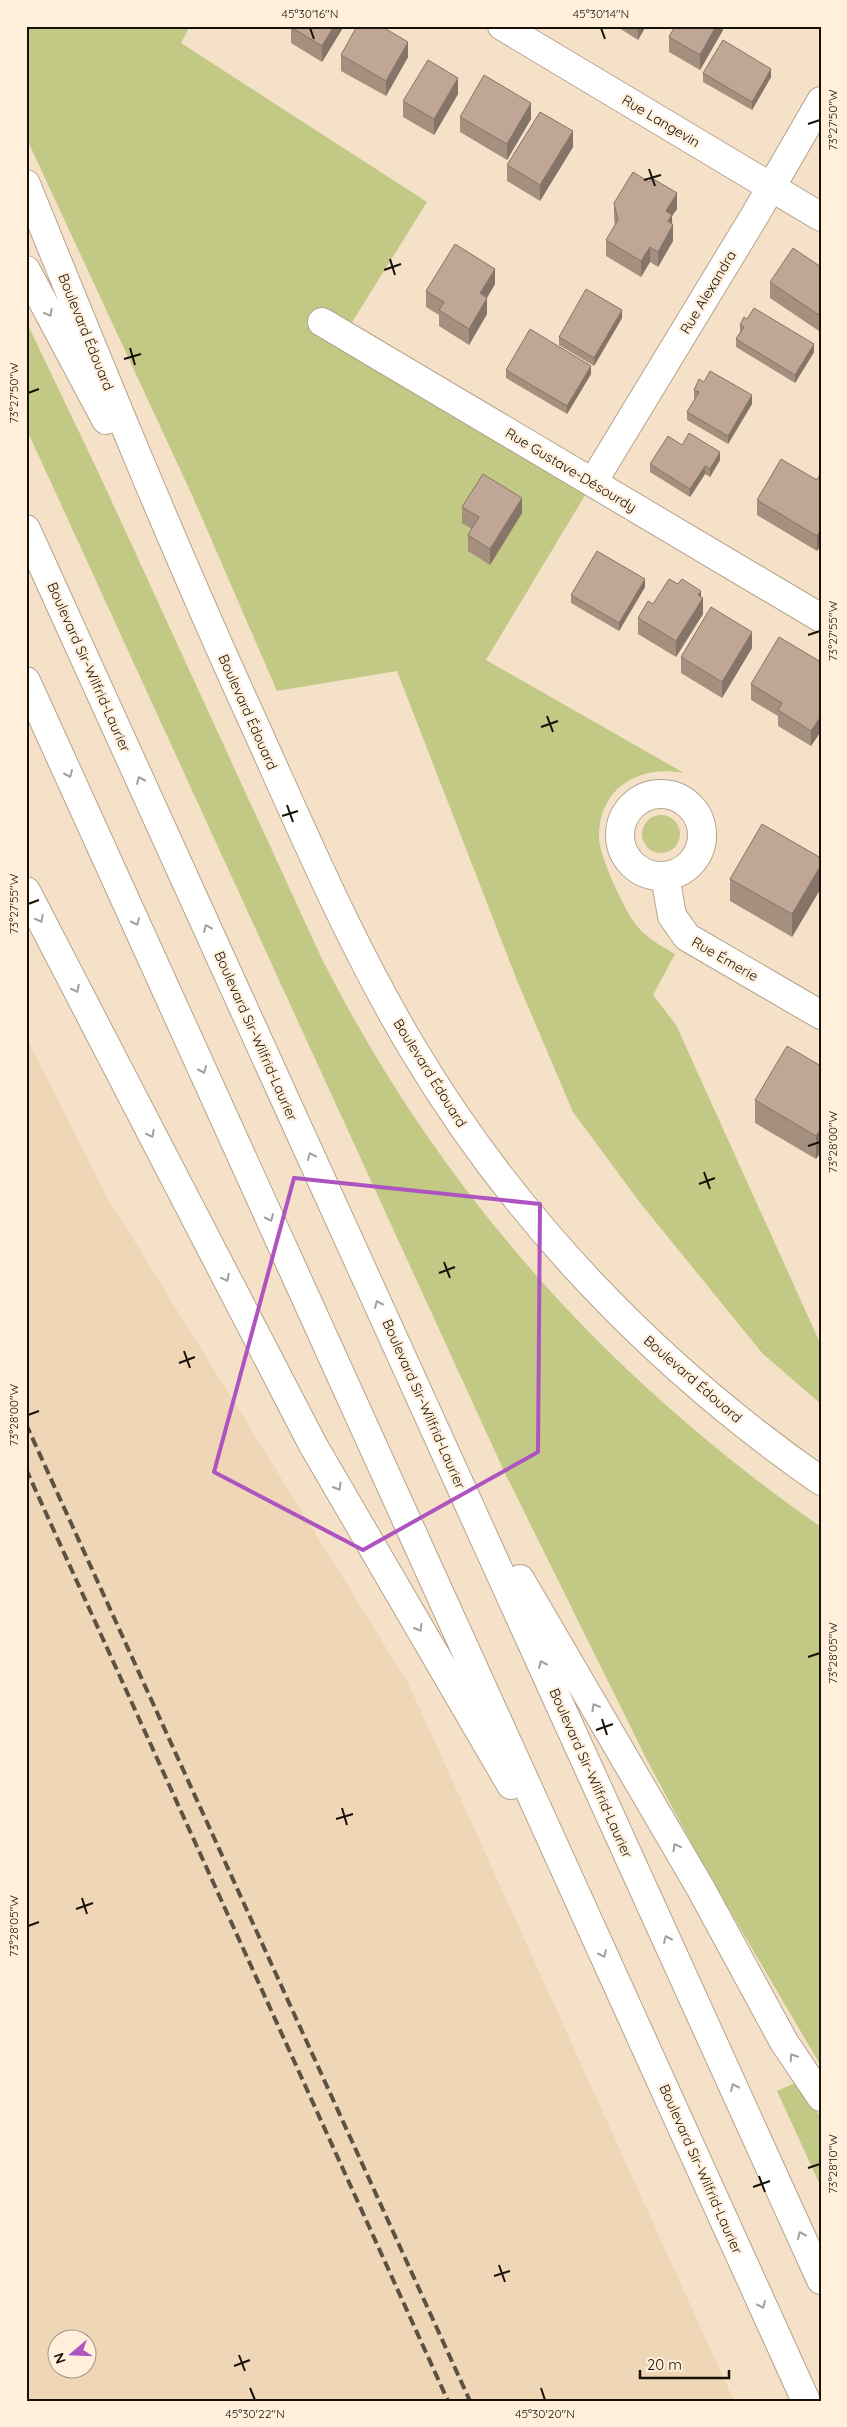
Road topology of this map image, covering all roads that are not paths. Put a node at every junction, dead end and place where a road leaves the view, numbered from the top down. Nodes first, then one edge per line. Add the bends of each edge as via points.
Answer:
1 (502, 26) edge
2 (821, 101) edge
3 (26, 184) edge
4 (770, 188) junction
5 (821, 217) edge
6 (26, 270) edge
7 (322, 322) dead end
8 (593, 482) junction
9 (26, 529) edge
10 (181, 563) junction
11 (821, 618) edge
12 (26, 681) edge
13 (665, 876) dead end
14 (26, 892) edge
15 (821, 1015) edge
16 (442, 1444) junction
17 (821, 1481) edge
18 (583, 1910) junction
19 (821, 2097) edge
20 (821, 2280) edge
21 (806, 2401) edge

1 - 4 main road, Rue Langevin
2 - 4 main road, Rue Alexandra
3 - 10 main road, Boulevard Édouard
4 - 5 main road, Rue Langevin
4 - 8 main road, Rue Alexandra
6 -> 10 main road, Boulevard Édouard
7 - 8 main road, Rue Gustave-Désourdy
8 - 11 main road, Rue Gustave-Désourdy
16 -> 9 main road, Boulevard Sir-Wilfrid-Laurier
10 - 17 main road, Boulevard Édouard via 353,940 411,1046 474,1142 552,1240 665,1358 780,1453
12 -> 18 main road, Boulevard Sir-Wilfrid-Laurier
13 - 15 main road, Rue Émerie via 672,916 686,937
14 -> 18 main road via 313,1445
19 -> 16 main road via 784,2042 701,1889
20 -> 16 main road, Boulevard Sir-Wilfrid-Laurier
18 -> 21 main road, Boulevard Sir-Wilfrid-Laurier

